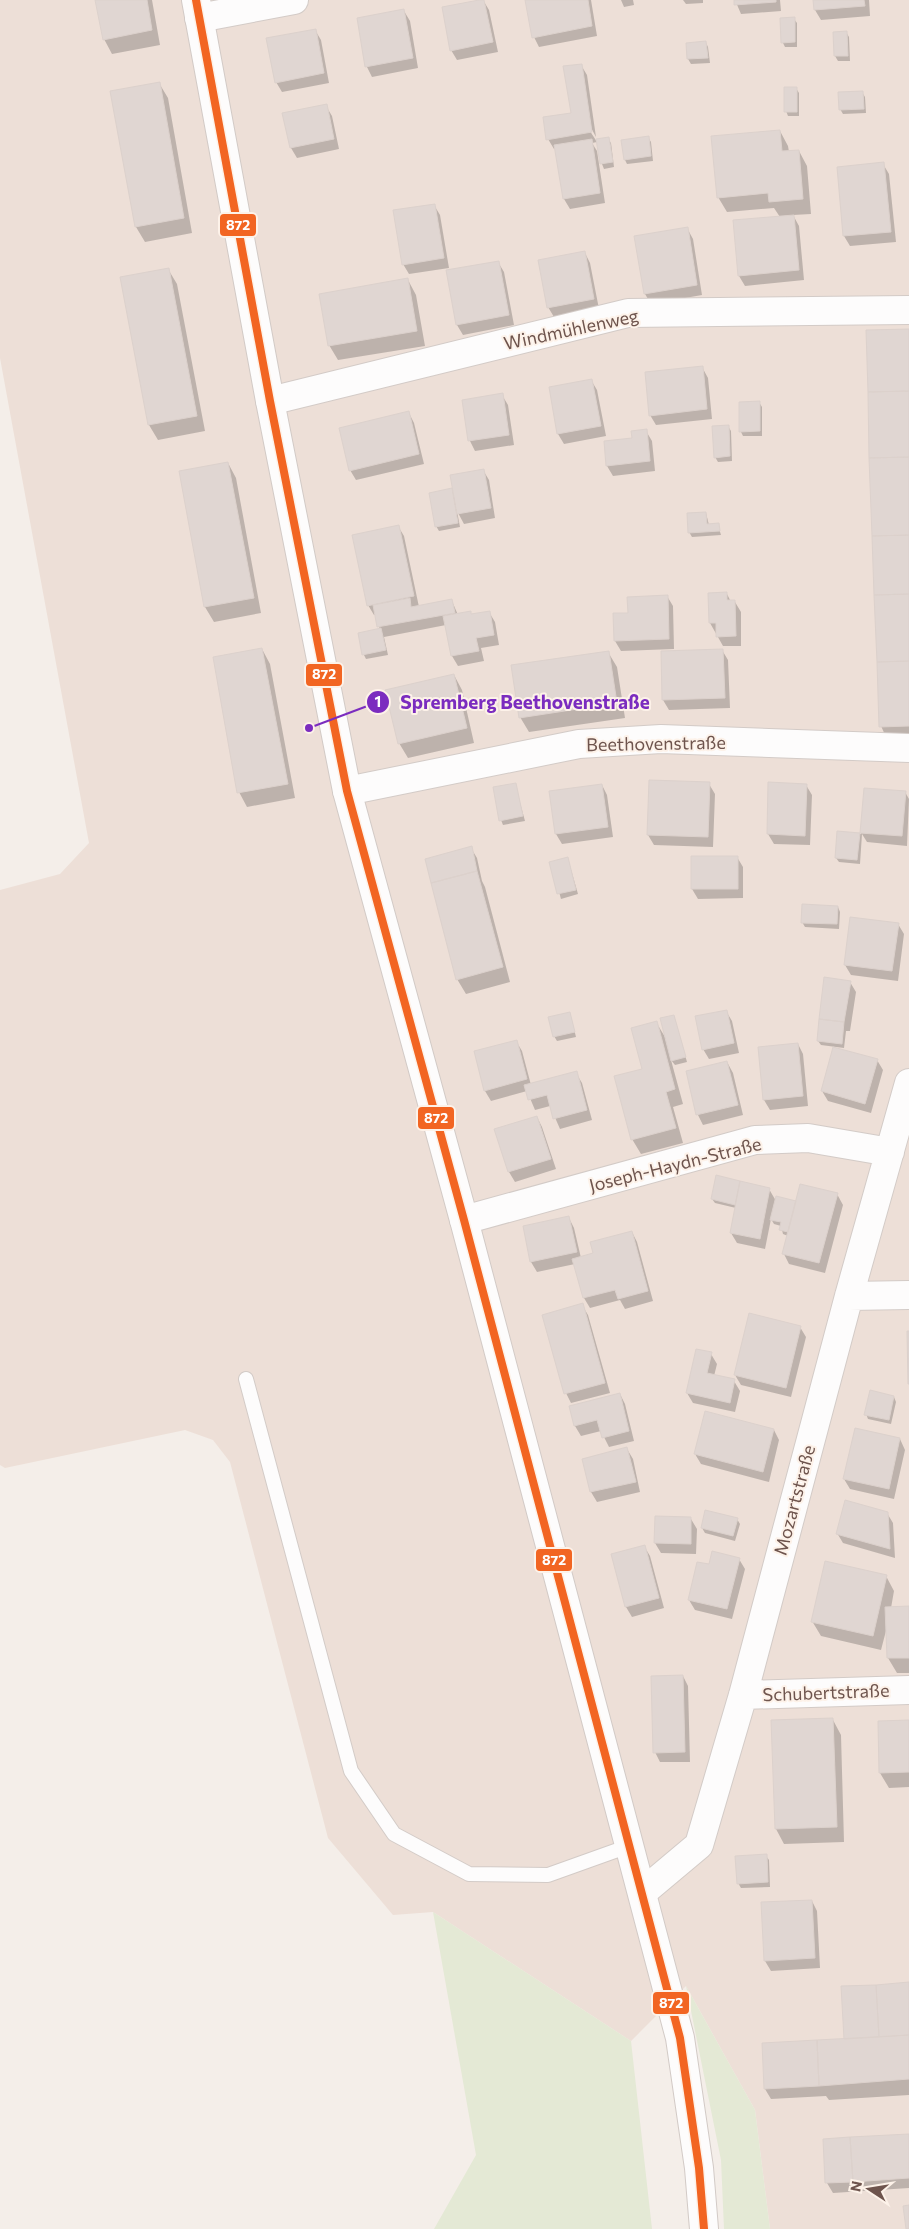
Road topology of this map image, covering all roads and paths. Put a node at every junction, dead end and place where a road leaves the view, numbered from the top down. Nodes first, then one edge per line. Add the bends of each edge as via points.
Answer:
1 (294, 0) edge
2 (198, 9) edge
3 (909, 310) edge
4 (270, 401) junction
5 (909, 748) edge
6 (347, 790) junction
7 (909, 1083) edge
8 (890, 1152) junction
9 (464, 1220) junction
10 (909, 1295) edge
11 (849, 1296) junction
12 (246, 1378) dead end
13 (909, 1690) edge
14 (743, 1695) junction
15 (629, 1846) junction
16 (642, 1892) junction
17 (704, 2229) edge

1 - 2 street
2 - 4 street
3 - 4 street, Windmühlenweg via 628,313
4 - 6 street
5 - 6 street, Beethovenstraße via 661,739 579,744
6 - 9 street
7 - 8 street, Mozartstraße
8 - 9 street, Joseph-Haydn-Straße via 808,1138 755,1140
8 - 11 street, Mozartstraße
9 - 15 street
10 - 11 street
11 - 14 street, Mozartstraße
12 - 15 lane via 351,1771 394,1834 469,1874 548,1875
13 - 14 street, Schubertstraße
14 - 16 street, Mozartstraße via 699,1845
15 - 16 street
16 - 17 street via 680,2038 699,2168

